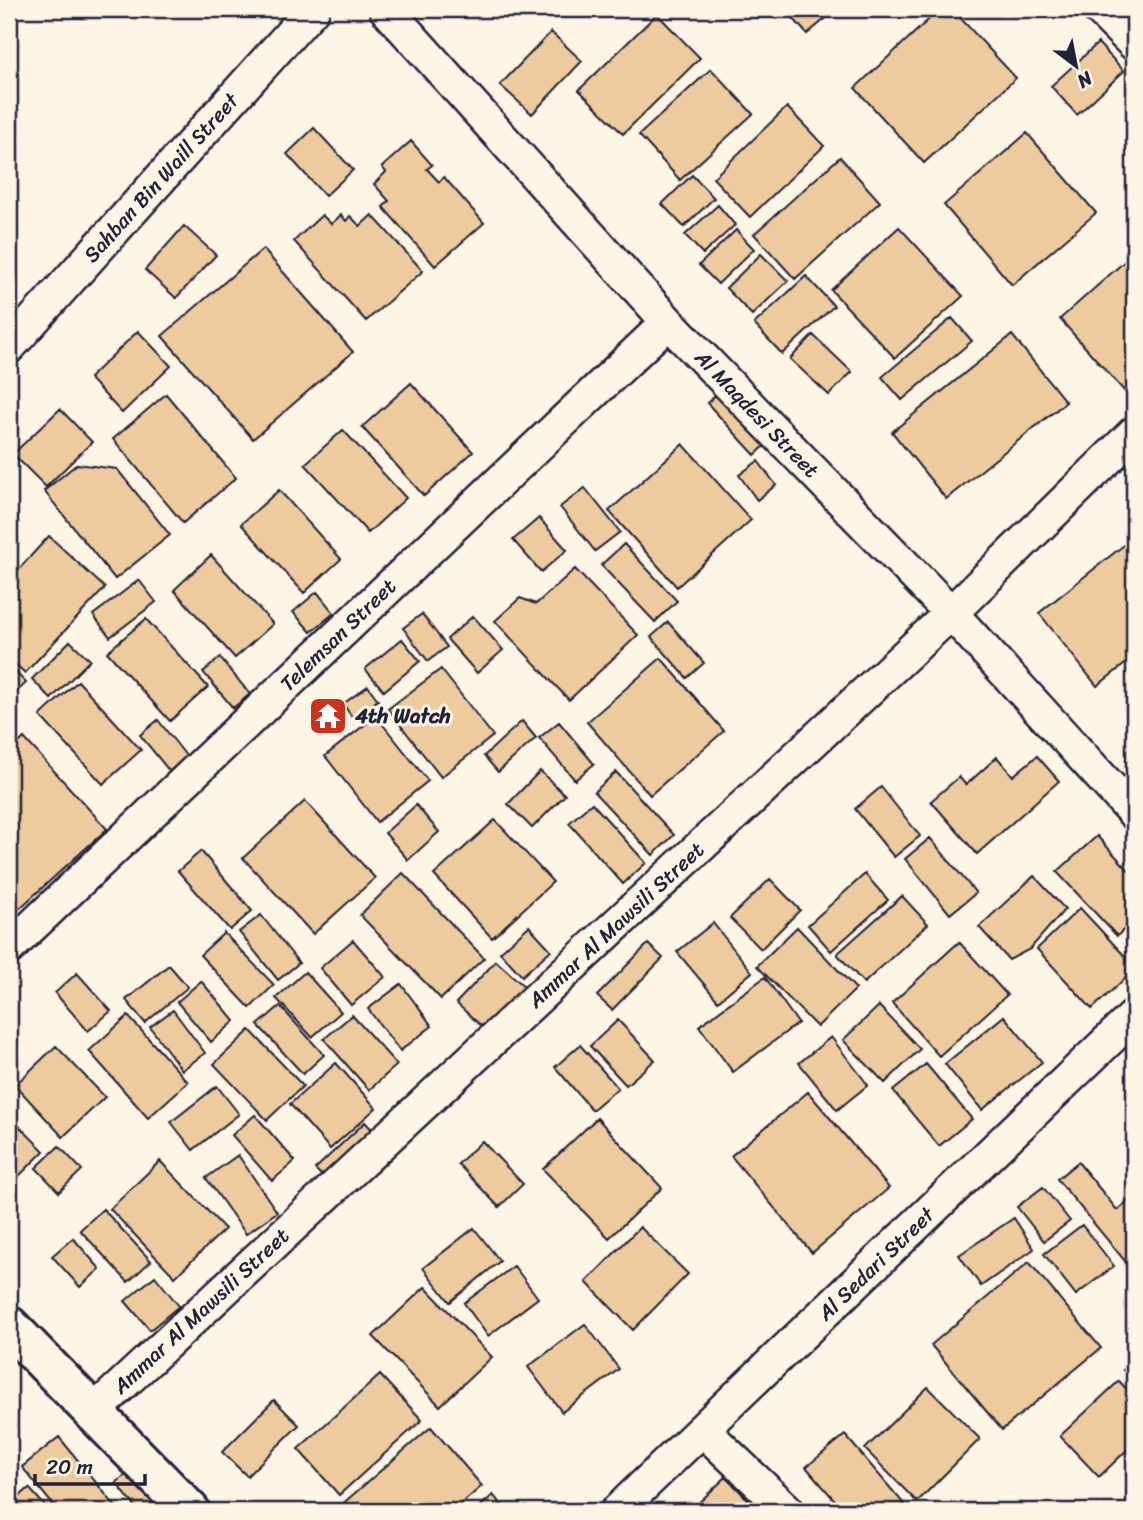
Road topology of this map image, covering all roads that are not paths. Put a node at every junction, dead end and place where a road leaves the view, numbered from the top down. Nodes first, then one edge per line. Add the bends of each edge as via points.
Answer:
1 (313, 9) edge
2 (386, 9) edge
3 (1099, 9) edge
4 (1134, 44) edge
5 (668, 322) junction
6 (9, 347) edge
7 (1134, 433) edge
8 (951, 614) junction
9 (1134, 813) edge
10 (9, 948) edge
11 (1134, 1016) edge
12 (9, 1326) edge
13 (94, 1411) junction
14 (703, 1430) junction
15 (190, 1511) edge
16 (617, 1511) edge
17 (788, 1511) edge

1 - 6 street, Sahban Bin Waill Street
2 - 5 street, Al Maqdesi Street
3 - 4 street
5 - 8 street, Al Maqdesi Street
5 - 10 street, Telemsan Street
7 - 8 street, Ammar Al Mawsili Street
8 - 9 street, Al Maqdesi Street
8 - 13 street, Ammar Al Mawsili Street
11 - 14 street, Al Sedari Street
12 - 13 street
13 - 15 street
14 - 16 street, Al Sedari Street
14 - 17 street

